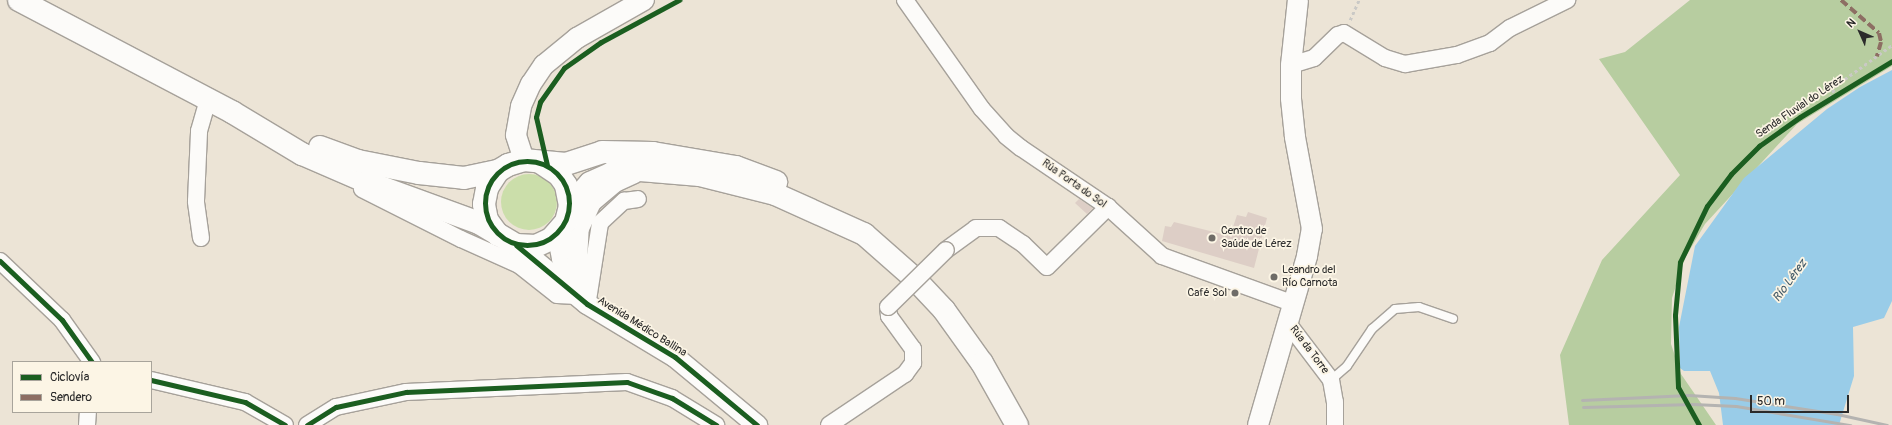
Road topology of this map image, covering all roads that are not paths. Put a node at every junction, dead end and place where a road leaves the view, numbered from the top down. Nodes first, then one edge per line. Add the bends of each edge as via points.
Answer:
1 (19, 0) edge
2 (644, 0) edge
3 (905, 0) edge
4 (1298, 0) edge
5 (1567, 0) edge
6 (1291, 65) junction
7 (208, 100) junction
8 (232, 112) junction
9 (532, 161) junction
10 (640, 170) junction
11 (498, 171) junction
12 (352, 176) junction
13 (638, 199) dead end
14 (570, 206) junction
15 (1108, 207) junction
16 (561, 229) junction
17 (864, 234) junction
18 (201, 238) dead end
19 (507, 240) junction
20 (0, 261) edge
21 (588, 300) junction
22 (1289, 312) junction
23 (1453, 319) dead end
24 (91, 361) edge
25 (152, 380) edge
26 (1330, 380) junction
27 (88, 413) edge
28 (751, 424) edge
29 (88, 425) edge
30 (285, 425) edge
31 (308, 425) edge
32 (716, 425) edge
33 (829, 425) edge
34 (1016, 425) edge
35 (1258, 425) edge
36 (1335, 425) edge

1 - 7 highway
2 - 9 street via 576,38 544,65 531,84 521,106 516,135
3 - 15 street, Rúa Porta do Sol via 992,123 1021,148
4 - 6 street
5 - 6 street via 1510,28 1490,43 1468,52 1405,64 1385,58 1344,34 1338,35 1314,58
6 - 22 street via 1295,137 1312,229 1308,256
7 - 8 highway
7 - 18 street via 199,131 196,201
8 - 11 highway via 358,161 464,178
8 - 12 highway via 302,154
9 - 11 highway via 508,165
9 - 14 highway via 559,175 566,185
9 - 17 highway via 566,164 602,152 653,153 736,167 781,184
10 - 14 highway via 612,173 590,184
10 - 17 highway via 700,175 775,194
10 - 21 street via 615,182 591,202 579,228 578,261
11 - 19 highway via 487,188 484,204 488,220
12 - 19 highway via 479,223
12 - 21 street via 362,190 519,265 557,295
13 - 21 street via 624,201 600,223
14 - 16 highway
15 - 22 street, Rúa Porta do Sol via 1162,256
15 - 33 street, bridge via 1047,267 1023,244 999,228 976,228 946,250 888,306 889,316 913,350 913,363 905,374
16 - 19 highway via 551,239 536,246
16 - 21 street, Avenida Médico Ballina via 559,243 562,259
17 - 34 highway via 913,277 944,310 982,363
19 - 21 street, Avenida Médico Ballina
20 - 24 street via 62,320
21 - 28 street, Avenida Médico Ballina via 675,357
22 - 26 street, Rúa da Torre
22 - 35 street
23 - 26 lane, Rúa da Torre via 1419,307 1395,309 1372,329 1347,366
25 - 30 street via 245,402
26 - 36 street, Rúa da Torre via 1335,402
27 - 29 street
31 - 32 street via 336,407 406,392 627,382 672,398

